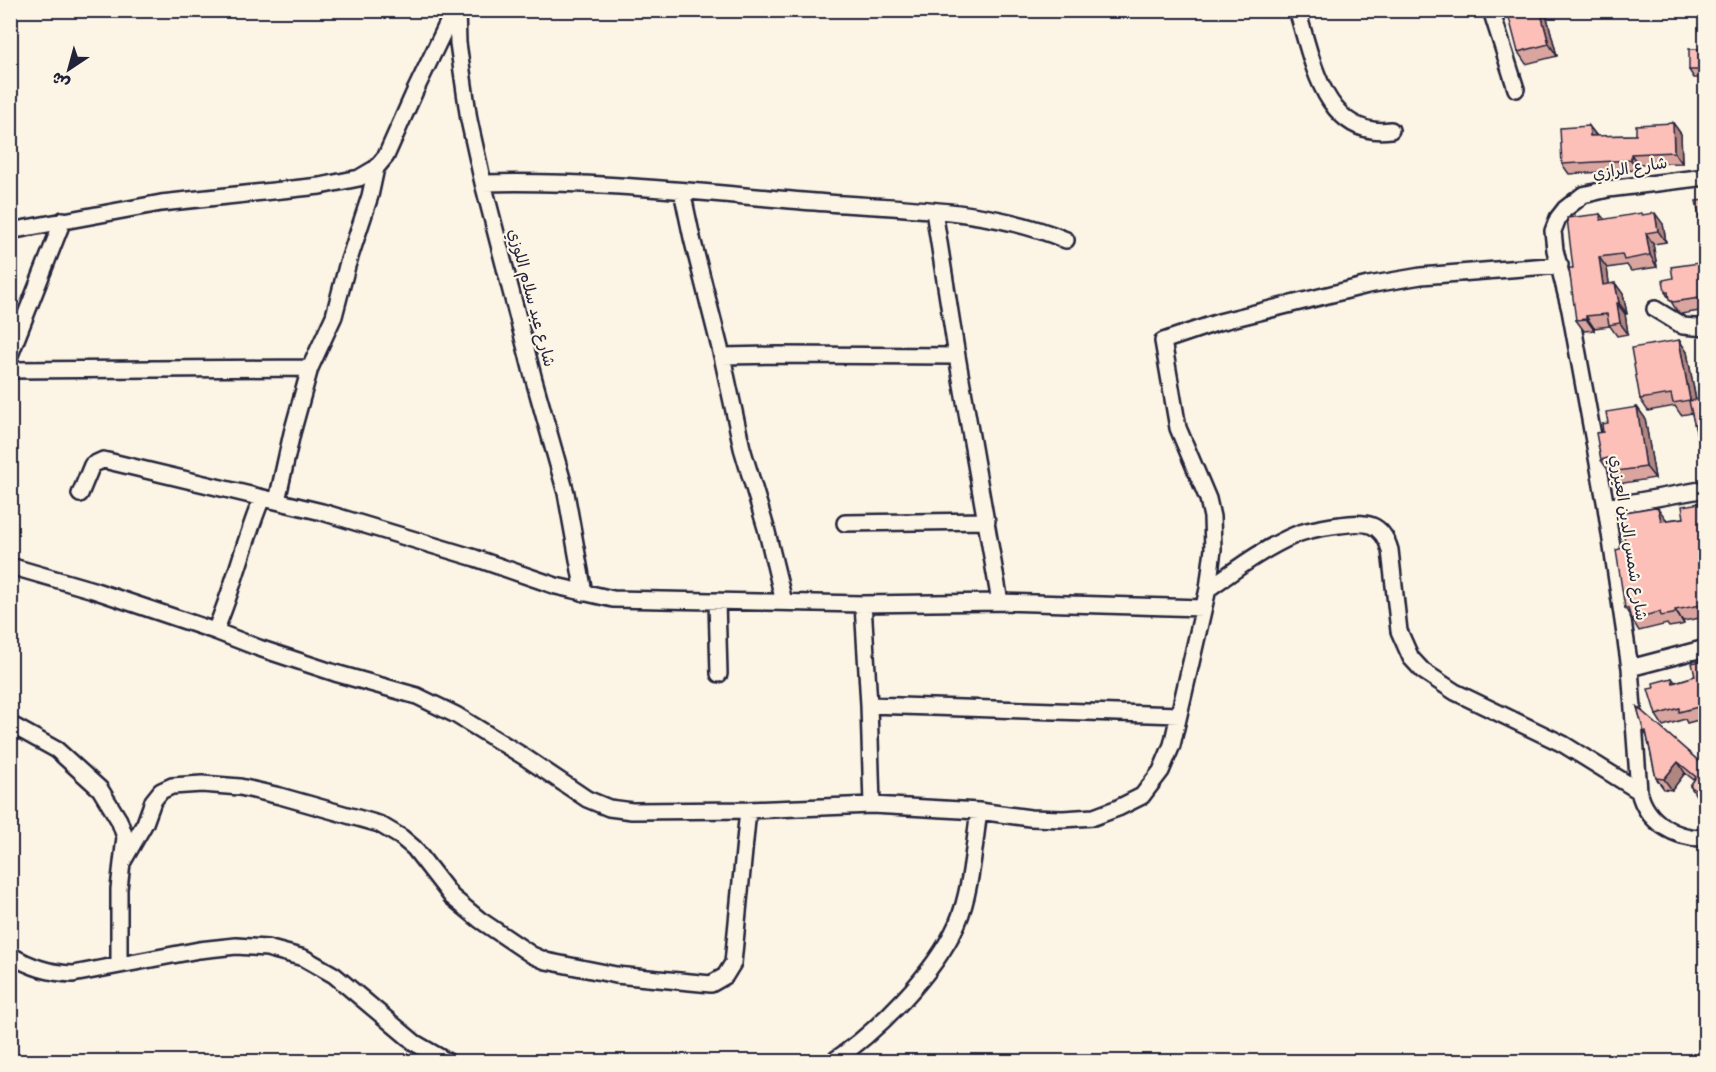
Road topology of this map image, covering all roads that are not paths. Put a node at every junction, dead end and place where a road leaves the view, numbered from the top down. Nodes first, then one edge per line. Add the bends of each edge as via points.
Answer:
1 (455, 10) edge
2 (1297, 10) edge
3 (1491, 10) edge
4 (1516, 89) dead end
5 (1391, 130) dead end
6 (376, 168) junction
7 (1706, 177) edge
8 (483, 183) junction
9 (682, 191) junction
10 (1565, 209) joint
11 (934, 211) junction
12 (63, 220) junction
13 (10, 231) edge
14 (1066, 240) dead end
15 (1560, 265) junction
16 (1655, 309) dead end
17 (1706, 328) edge
18 (10, 355) edge
19 (722, 356) junction
20 (957, 356) junction
21 (310, 368) junction
22 (10, 370) edge
23 (1706, 489) edge
24 (80, 494) dead end
25 (262, 498) junction
26 (278, 501) junction
27 (1606, 507) junction
28 (987, 521) junction
29 (845, 523) dead end
30 (10, 566) edge
31 (1208, 589) junction
32 (584, 593) junction
33 (717, 601) junction
34 (784, 602) junction
35 (1000, 602) junction
36 (863, 604) junction
37 (1203, 608) junction
38 (214, 631) junction
39 (1706, 648) edge
40 (1630, 668) junction
41 (719, 674) dead end
42 (869, 705) junction
43 (1179, 715) junction
44 (10, 724) edge
45 (1639, 791) junction
46 (872, 805) junction
47 (748, 810) junction
48 (979, 811) junction
49 (1706, 838) edge
50 (122, 863) junction
51 (10, 955) edge
52 (119, 964) junction
53 (448, 1062) edge
54 (832, 1062) edge

1 - 6 street via 386,156
1 - 8 street, شارع عيد سلام اللوزي via 469,120
2 - 5 street via 1320,82 1338,112 1357,127
3 - 4 street
6 - 12 street via 359,178 336,183 161,203
6 - 21 street via 334,316
7 - 10 street, شارع الرازي via 1608,189 1583,195
8 - 9 street via 553,182
8 - 32 street, شارع عيد سلام اللوزي via 566,493
9 - 11 street
9 - 19 street
10 - 15 street, شارع شمس الدين العيزري via 1553,231
11 - 14 street via 1023,225
11 - 20 street
12 - 13 street
12 - 18 street
15 - 27 street, شارع شمس الدين العيزري
15 - 31 street via 1421,276 1368,285 1211,324 1163,341 1178,428 1212,517
16 - 17 street via 1683,327
19 - 20 street
19 - 34 street via 742,448
20 - 28 street
21 - 22 street
21 - 26 street
23 - 27 street
24 - 25 street via 89,469 103,460
25 - 26 street
25 - 38 street
26 - 32 street via 401,534
27 - 40 street, شارع شمس الدين العيزري
28 - 29 street
28 - 35 street
30 - 38 street
31 - 37 street
31 - 45 street via 1294,535 1369,524 1387,539 1399,631 1404,646 1423,671 1455,692 1563,744
32 - 33 street via 636,601
33 - 34 street
33 - 41 street
34 - 36 street
35 - 36 street
35 - 37 street
36 - 42 street
37 - 43 street
38 - 47 street via 334,673 417,696 456,715 602,806 632,811
39 - 40 street
40 - 45 street, شارع شمس الدين العيزري
42 - 43 street
42 - 46 street
43 - 48 street via 1161,771 1142,796 1118,808 1094,817 1063,819
44 - 50 street via 57,750 100,789 119,820 124,837
45 - 49 street, شارع شمس الدين العيزري via 1646,810 1659,824 1680,835
46 - 47 street
46 - 48 street
47 - 50 street via 733,963 725,976 711,984 616,975 546,961 524,950 452,897 401,837 379,824 280,796 240,788 172,786 153,801
48 - 54 street via 967,889 958,923 942,951 887,1016
50 - 52 street
51 - 52 street via 54,973 73,974
52 - 53 street via 236,946 267,948 304,958 334,975 416,1043

